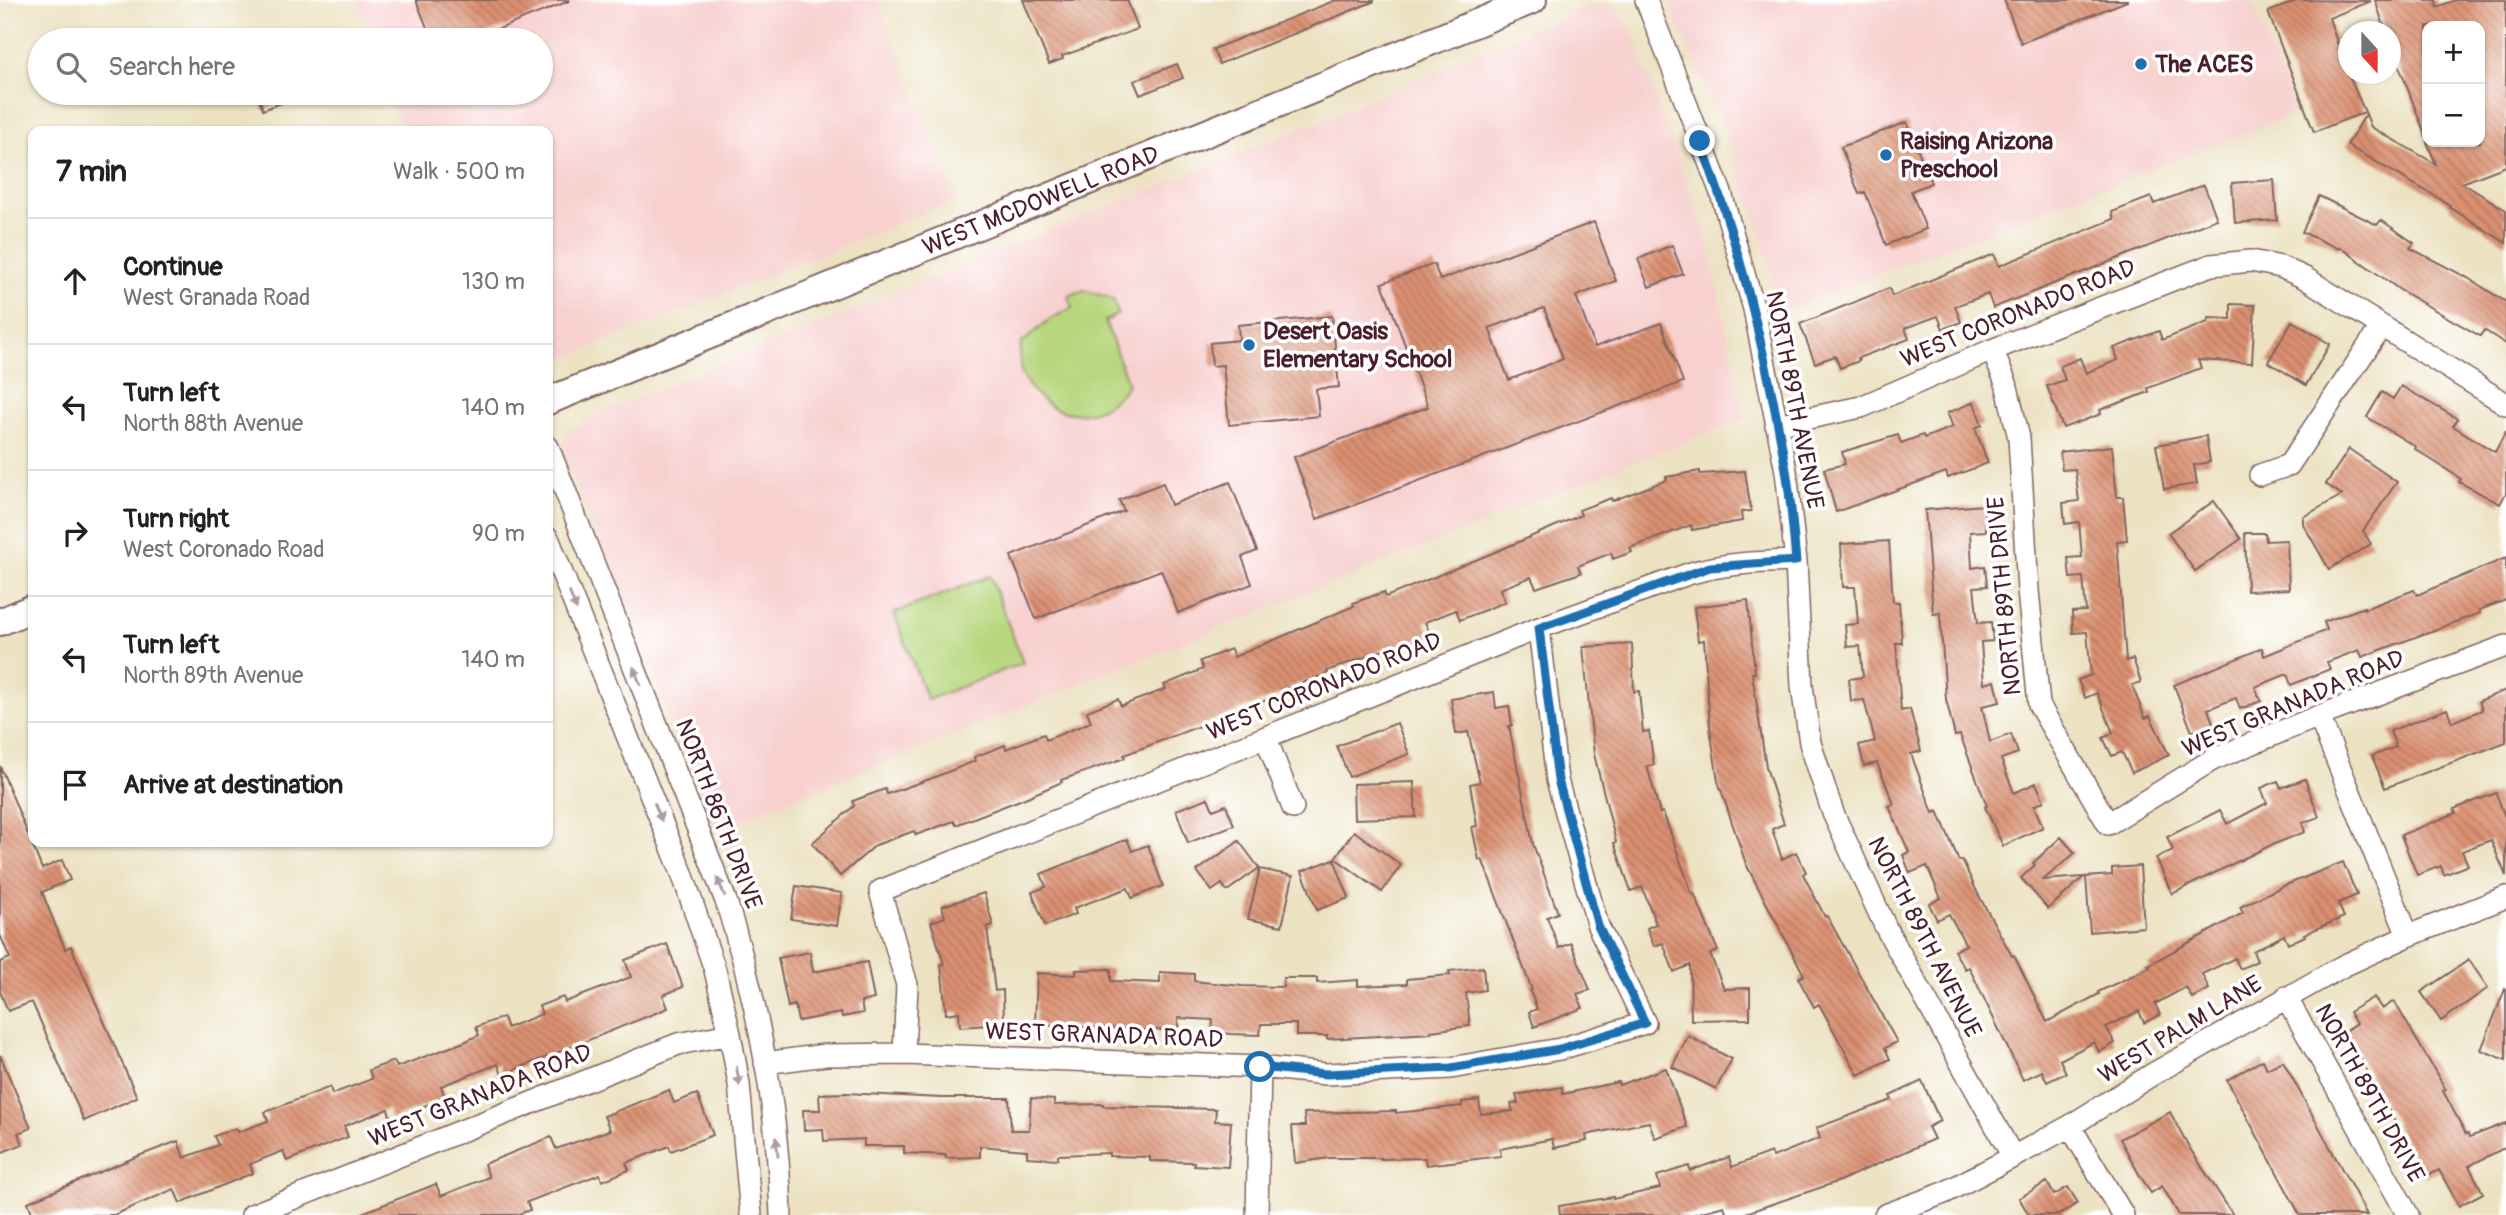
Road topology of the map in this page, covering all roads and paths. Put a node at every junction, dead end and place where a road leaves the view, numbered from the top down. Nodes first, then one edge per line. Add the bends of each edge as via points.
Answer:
1 (1533, 0) edge
2 (1646, 0) edge
3 (2381, 327) junction
4 (1992, 350) junction
5 (553, 399) edge
6 (2506, 404) edge
7 (1776, 425) junction
8 (553, 460) edge
9 (2260, 475) dead end
10 (553, 550) edge
11 (1796, 561) junction
12 (28, 610) edge
13 (0, 622) edge
14 (1539, 628) junction
15 (2506, 646) edge
16 (2319, 716) junction
17 (1266, 738) junction
18 (1293, 808) dead end
19 (2108, 824) joint
20 (2506, 897) edge
21 (736, 934) junction
22 (2408, 936) junction
23 (706, 943) junction
24 (2286, 997) junction
25 (730, 1034) junction
26 (905, 1054) junction
27 (765, 1063) junction
28 (1260, 1067) junction
29 (2070, 1126) junction
30 (2013, 1157) junction
31 (252, 1215) edge
32 (751, 1215) edge
33 (781, 1215) edge
34 (1257, 1215) edge
35 (1885, 1215) edge
36 (2123, 1215) edge
37 (2408, 1215) edge

1 - 5 main road, WEST MCDOWELL ROAD
2 - 7 street, NORTH 89TH AVENUE via 1721,193 1754,309
3 - 4 street, WEST CORONADO ROAD via 2305,278 2251,261 2211,265
3 - 6 street, WEST CORONADO ROAD
3 - 9 street via 2289,465
4 - 7 street, WEST CORONADO ROAD via 1861,407
4 - 19 street, NORTH 89TH DRIVE via 2006,383 2019,438 2039,705
7 - 11 street, NORTH 89TH AVENUE
21 -> 8 street, NORTH 86TH DRIVE
10 -> 23 street
11 - 14 street, WEST CORONADO ROAD via 1710,567
11 - 30 street, NORTH 89TH AVENUE via 1804,714 1833,813 1886,928
12 - 13 main road
14 - 17 street, WEST CORONADO ROAD
14 - 28 street, WEST GRANADA ROAD via 1558,780 1598,926 1645,1023 1560,1049 1451,1068 1326,1074
15 - 16 street, WEST GRANADA ROAD
16 - 19 street, WEST GRANADA ROAD via 2212,760
16 - 22 street
17 - 18 street
17 - 26 street, WEST CORONADO ROAD via 880,891 907,985
20 - 22 street, WEST PALM LANE
21 - 23 street
21 - 27 street, NORTH 86TH DRIVE
22 - 24 street, WEST PALM LANE
23 - 25 street
24 - 29 street, WEST PALM LANE
24 - 37 street, NORTH 89TH DRIVE
25 - 31 street, WEST GRANADA ROAD via 678,1044
25 -> 32 street via 747,1148
26 - 27 street, WEST GRANADA ROAD via 825,1055
26 - 28 street, WEST GRANADA ROAD
33 -> 27 street, NORTH 86TH DRIVE
28 - 34 street
29 - 30 street, WEST PALM LANE
29 - 36 street
30 - 35 street, WEST PALM LANE via 1944,1193

